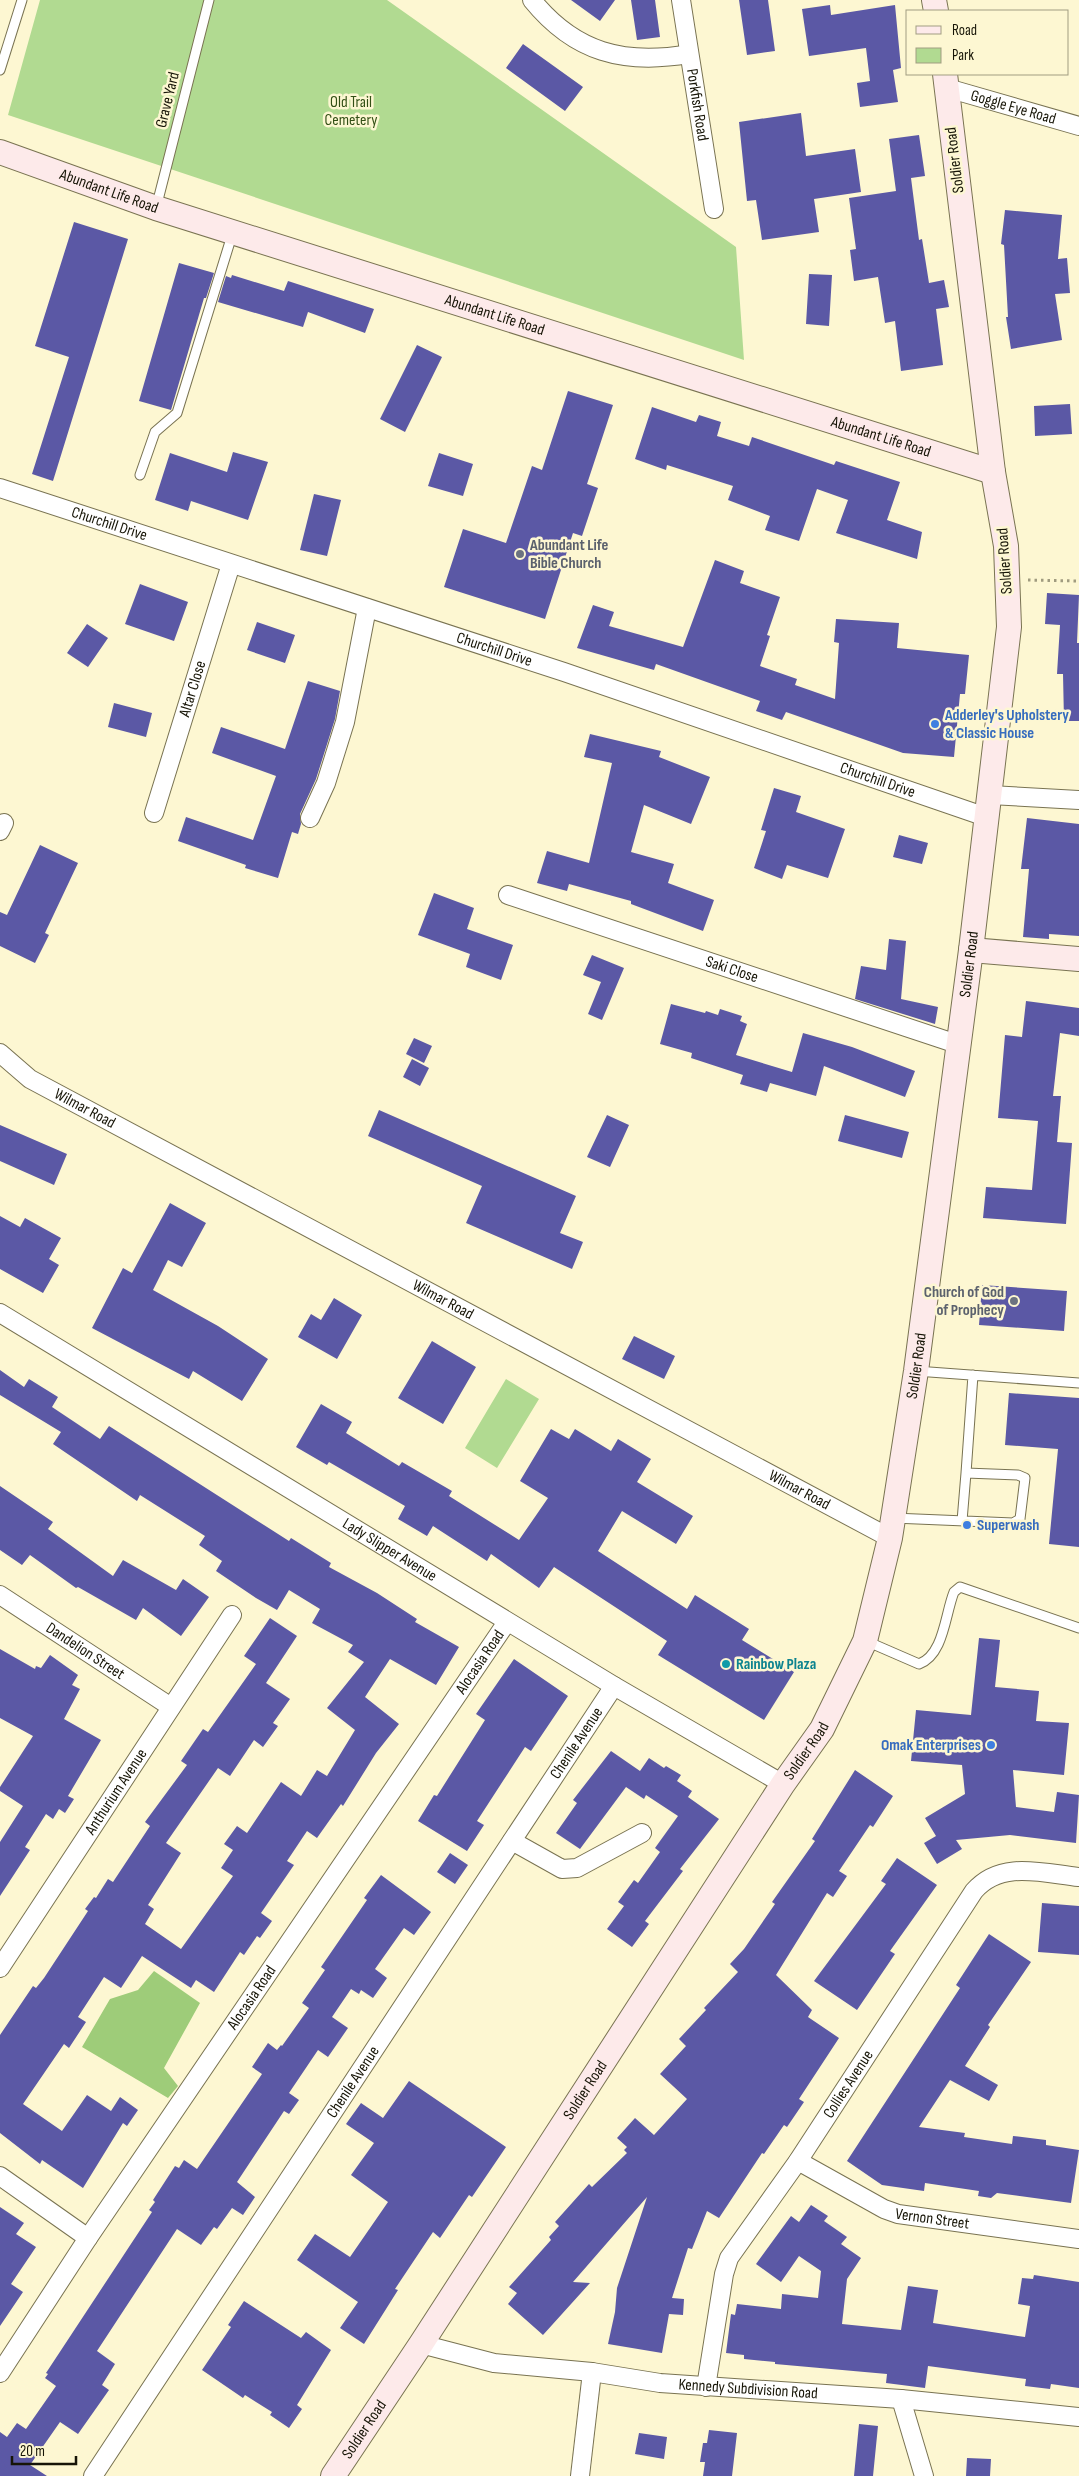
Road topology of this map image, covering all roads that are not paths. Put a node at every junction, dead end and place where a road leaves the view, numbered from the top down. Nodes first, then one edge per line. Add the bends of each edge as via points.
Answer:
1 (22, 0) edge
2 (209, 0) edge
3 (532, 0) edge
4 (681, 0) edge
5 (689, 54) junction
6 (0, 70) edge
7 (946, 81) edge
8 (1079, 126) edge
9 (0, 152) edge
10 (156, 208) junction
11 (714, 209) dead end
12 (233, 232) junction
13 (993, 472) junction
14 (140, 475) dead end
15 (0, 488) edge
16 (231, 564) junction
17 (367, 608) junction
18 (1079, 800) edge
19 (988, 806) junction
20 (154, 813) dead end
21 (310, 818) dead end
22 (508, 895) dead end
23 (971, 950) junction
24 (1079, 959) edge
25 (957, 1044) junction
26 (0, 1053) edge
27 (0, 1313) edge
28 (916, 1371) junction
29 (973, 1375) junction
30 (1079, 1383) edge
31 (966, 1473) junction
32 (962, 1521) junction
33 (892, 1528) junction
34 (0, 1595) edge
35 (232, 1615) dead end
36 (507, 1622) junction
37 (1079, 1628) edge
38 (865, 1641) junction
39 (614, 1686) junction
40 (172, 1706) junction
41 (783, 1784) junction
42 (642, 1833) dead end
43 (512, 1841) junction
44 (1079, 1877) edge
45 (0, 1968) edge
46 (798, 2161) junction
47 (0, 2176) edge
48 (88, 2238) junction
49 (1079, 2239) edge
50 (421, 2344) junction
51 (592, 2372) junction
52 (0, 2373) edge
53 (706, 2388) junction
54 (901, 2399) junction
55 (1079, 2417) edge
56 (93, 2476) edge
57 (333, 2476) edge
58 (580, 2476) edge
59 (924, 2476) edge

1 - 6 lane
2 - 10 lane, Grave Yard
3 - 5 street via 546,17 570,36 598,50 643,59
4 - 5 street, Porkfish Road
5 - 11 street, Porkfish Road
7 - 8 street, Goggle Eye Road
7 - 13 main road, Soldier Road
9 - 10 main road, Abundant Life Road
10 - 12 main road, Abundant Life Road
12 - 13 main road, Abundant Life Road
12 - 14 lane via 177,413 155,432
13 - 19 main road, Soldier Road via 1006,546 1009,627
15 - 16 street, Churchill Drive
16 - 17 street, Churchill Drive
16 - 20 street, Altar Close
17 - 19 street, Churchill Drive
17 - 21 street via 345,722 326,783
18 - 19 street, Churchill Drive
19 - 23 main road, Soldier Road
22 - 25 street, Saki Close
23 - 24 main road
23 - 25 main road, Soldier Road
25 - 28 main road, Soldier Road
26 - 33 street, Wilmar Road via 30,1079
27 - 36 street, Lady Slipper Avenue
28 - 29 lane
28 - 33 main road, Soldier Road
29 - 30 lane
29 - 31 lane
31 - 32 lane
31 - 32 lane via 1025,1478 1022,1512 1013,1523
32 - 33 lane
33 - 38 main road, Soldier Road
34 - 40 street, Dandelion Street
35 - 40 street, Anthurium Avenue
36 - 39 street, Lady Slipper Avenue
36 - 48 street, Alocasia Road
37 - 38 lane via 960,1587 954,1592 938,1646 926,1661 919,1664
38 - 41 main road, Soldier Road via 822,1729
39 - 41 street, Lady Slipper Avenue
39 - 43 street, Chenile Avenue
40 - 45 street, Anthurium Avenue
41 - 50 main road, Soldier Road
42 - 43 street via 606,1854 570,1869 562,1869
43 - 56 street, Chenile Avenue
44 - 46 street, Collies Avenue via 1013,1871 992,1875 980,1884
46 - 49 street, Vernon Street via 898,2214
46 - 53 street, Collies Avenue via 726,2266
47 - 48 street
48 - 52 street, Alocasia Road
50 - 51 street, Kennedy Subdivision Road via 494,2363
50 - 57 main road, Soldier Road
51 - 53 street, Kennedy Subdivision Road
51 - 58 street
53 - 54 street, Kennedy Subdivision Road
54 - 55 street, Kennedy Subdivision Road
54 - 59 street

